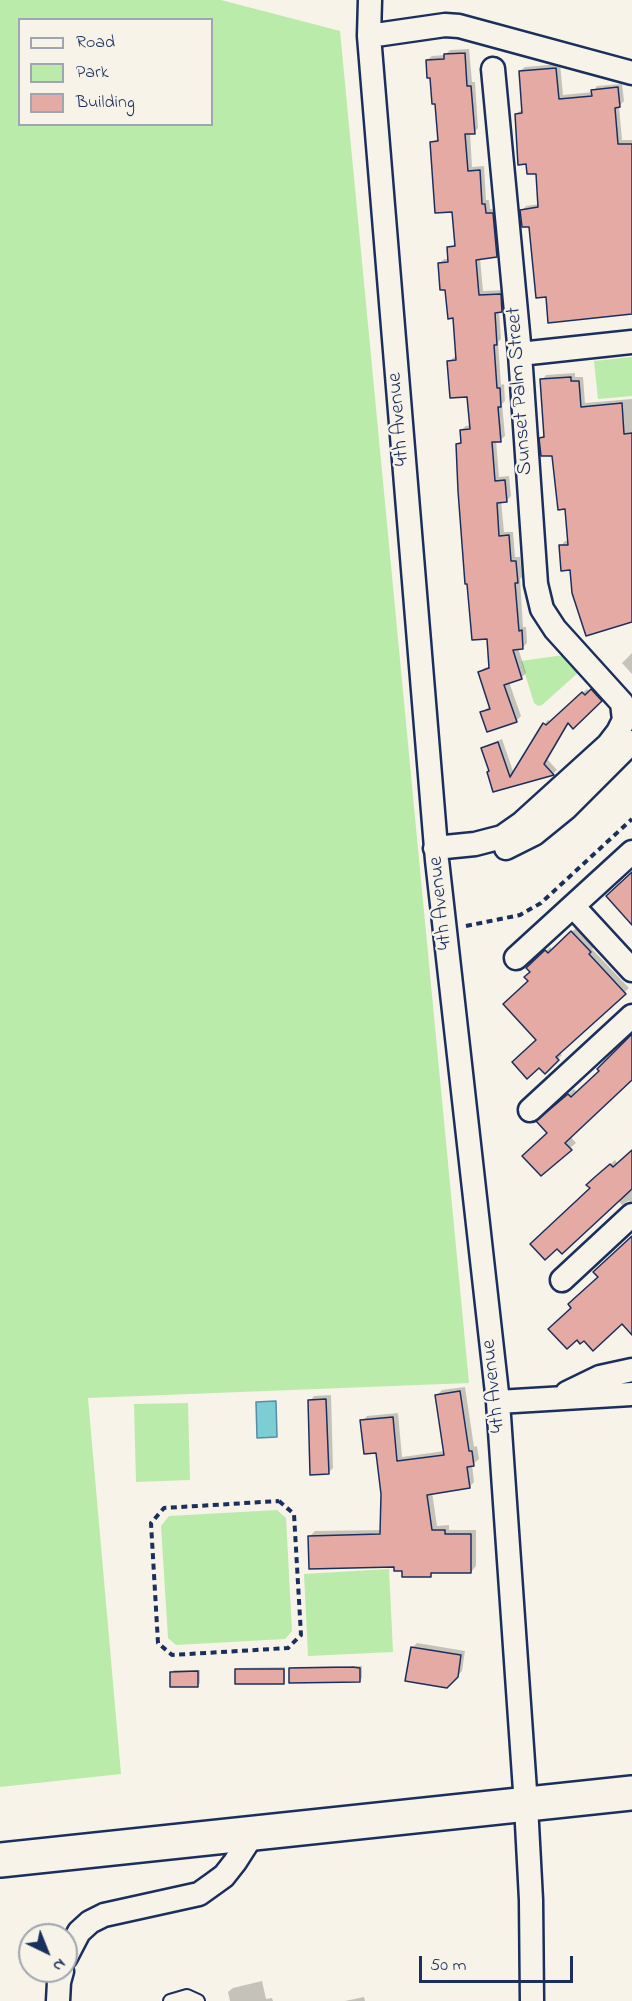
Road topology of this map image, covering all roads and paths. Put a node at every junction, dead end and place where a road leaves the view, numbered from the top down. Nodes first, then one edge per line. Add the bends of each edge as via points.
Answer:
1 (370, 0) edge
2 (369, 36) junction
3 (493, 69) dead end
4 (632, 73) edge
5 (632, 342) edge
6 (520, 354) junction
7 (610, 687) junction
8 (632, 705) edge
9 (632, 742) edge
10 (632, 819) edge
11 (632, 852) edge
12 (436, 854) junction
13 (573, 906) junction
14 (444, 930) junction
15 (516, 958) dead end
16 (632, 970) edge
17 (632, 1016) edge
18 (530, 1110) dead end
19 (632, 1215) edge
20 (562, 1280) dead end
21 (632, 1370) edge
22 (632, 1394) edge
23 (558, 1398) junction
24 (498, 1402) junction
25 (164, 1508) joint
26 (632, 1793) edge
27 (526, 1805) junction
28 (253, 1834) junction
29 (0, 1860) edge
30 (78, 1934) edge
31 (59, 1983) edge
32 (58, 2001) edge
33 (170, 2001) edge
34 (198, 2001) edge
35 (532, 2001) edge

1 - 2 street, 4th Avenue
2 - 4 street via 459,26
2 - 12 street, 4th Avenue
3 - 6 street, Sunset Palm Street
5 - 6 street
6 - 7 street, Sunset Palm Street via 532,553 542,609 555,629
7 - 8 street
7 - 12 street via 622,703 624,720 608,745 502,837
9 - 12 street via 534,834 508,848 476,856
10 - 14 path via 541,903 520,915
11 - 13 street
12 - 14 street, 4th Avenue
13 - 15 street
13 - 16 street
14 - 24 street, 4th Avenue
17 - 18 street
19 - 20 street
21 - 23 street via 600,1377
22 - 23 street
23 - 24 street
24 - 27 street, 4th Avenue
25 - 25 path via 279,1501 294,1514 301,1635 288,1648 172,1656 158,1642 151,1523
26 - 27 main road
27 - 28 main road
27 - 35 street, 4th Avenue
28 - 29 main road
28 - 30 street via 224,1876 199,1894 104,1915
31 - 32 street
33 - 34 lane via 187,1996

